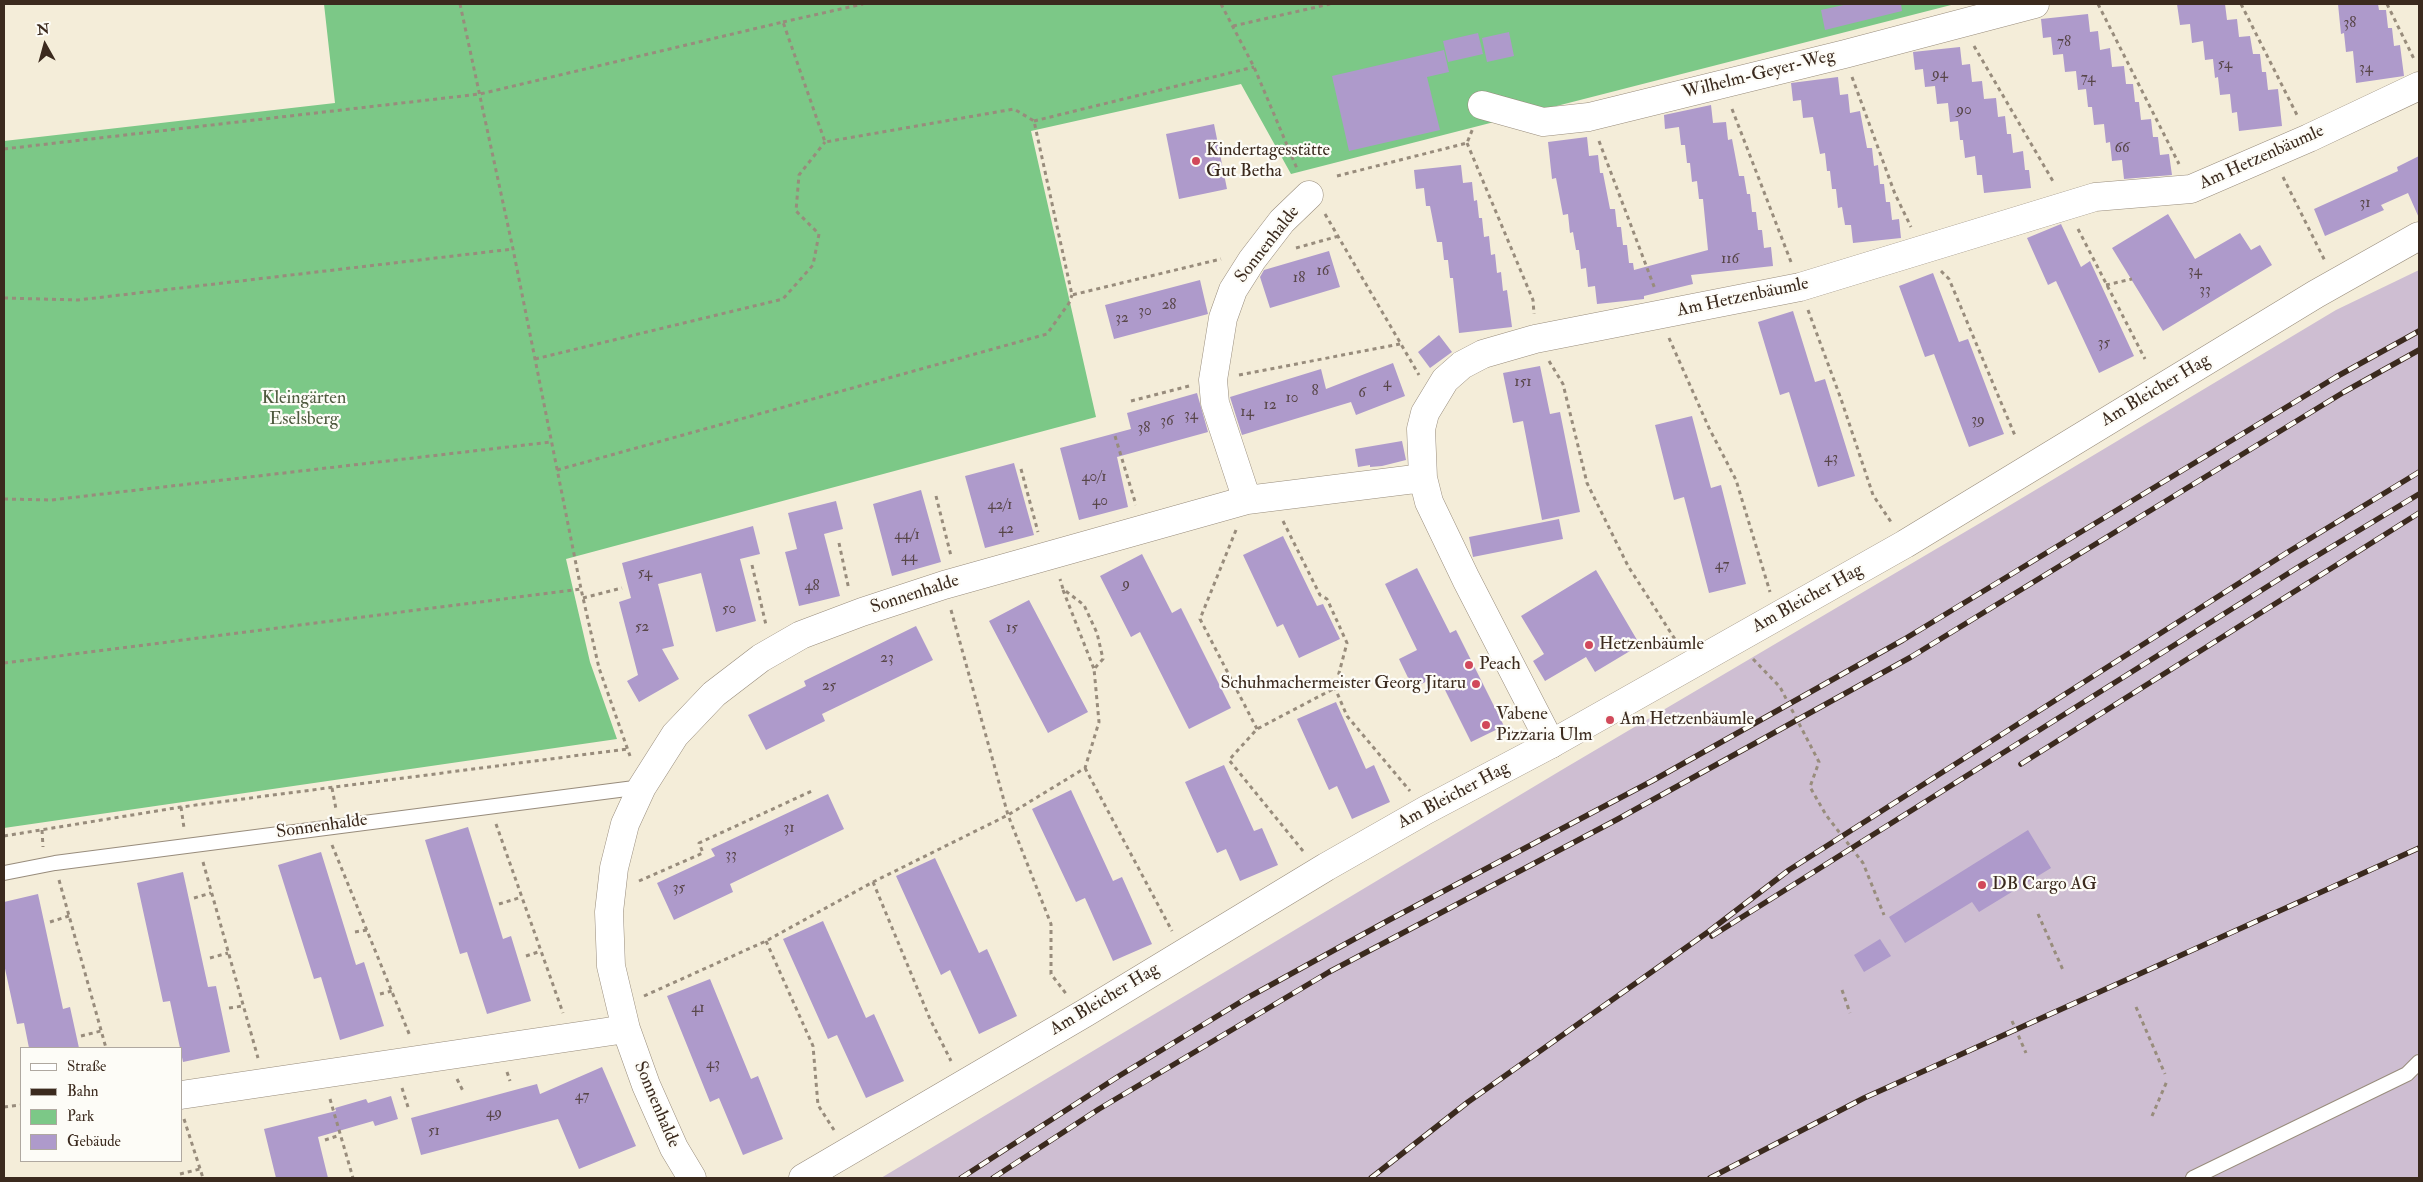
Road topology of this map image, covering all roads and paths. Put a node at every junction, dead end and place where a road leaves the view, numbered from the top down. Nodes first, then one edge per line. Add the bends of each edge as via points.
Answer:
1 (460, 4) edge
2 (863, 4) edge
3 (1330, 4) edge
4 (2035, 4) edge
5 (2098, 4) edge
6 (2241, 4) edge
7 (2387, 4) edge
8 (783, 22) junction
9 (1233, 26) dead end
10 (1980, 56) dead end
11 (1254, 67) dead end
12 (2417, 74) edge
13 (1854, 82) dead end
14 (480, 94) junction
15 (1482, 105) joint
16 (1732, 108) dead end
17 (1034, 121) junction
18 (1598, 138) dead end
19 (2309, 138) junction
20 (826, 142) junction
21 (1467, 143) junction
22 (4, 149) edge
23 (2042, 163) dead end
24 (1337, 176) dead end
25 (2288, 185) dead end
26 (2191, 189) junction
27 (1308, 195) dead end
28 (2081, 236) dead end
29 (2419, 236) edge
30 (1784, 241) dead end
31 (513, 249) junction
32 (1922, 251) junction
33 (1223, 258) dead end
34 (2326, 262) dead end
35 (2132, 278) dead end
36 (1950, 279) dead end
37 (1653, 280) dead end
38 (2106, 284) junction
39 (1072, 295) junction
40 (4, 298) edge
41 (1533, 300) dead end
42 (1811, 321) dead end
43 (1535, 338) junction
44 (1400, 344) dead end
45 (1674, 349) dead end
46 (535, 359) junction
47 (2145, 359) dead end
48 (1213, 380) junction
49 (1131, 401) dead end
50 (1115, 436) dead end
51 (2016, 438) dead end
52 (551, 442) junction
53 (1022, 469) dead end
54 (557, 470) junction
55 (1423, 478) junction
56 (936, 496) dead end
57 (4, 499) edge
58 (1259, 499) junction
59 (1144, 529) junction
60 (839, 543) dead end
61 (1906, 544) junction
62 (1049, 556) junction
63 (752, 564) dead end
64 (951, 583) junction
65 (622, 588) dead end
66 (581, 589) junction
67 (1063, 589) junction
68 (1771, 595) dead end
69 (583, 598) junction
70 (854, 615) junction
71 (1734, 640) junction
72 (1681, 648) dead end
73 (774, 650) junction
74 (4, 663) edge
75 (1094, 668) junction
76 (1336, 688) junction
77 (1257, 729) junction
78 (1551, 744) junction
79 (627, 749) junction
80 (1085, 768) junction
81 (642, 787) junction
82 (814, 790) dead end
83 (1413, 794) dead end
84 (489, 806) junction
85 (1008, 815) junction
86 (325, 827) junction
87 (4, 836) edge
88 (198, 844) junction
89 (1308, 857) dead end
90 (54, 863) junction
91 (4, 873) edge
92 (873, 882) junction
93 (611, 893) junction
94 (211, 894) junction
95 (522, 897) junction
96 (194, 898) dead end
97 (499, 904) dead end
98 (2038, 914) dead end
99 (1884, 915) dead end
100 (69, 916) junction
101 (50, 922) dead end
102 (367, 930) junction
103 (355, 932) dead end
104 (1174, 935) dead end
105 (766, 941) junction
106 (541, 951) junction
107 (228, 953) junction
108 (526, 956) dead end
109 (210, 958) dead end
110 (2063, 970) dead end
111 (1842, 990) dead end
112 (392, 991) junction
113 (380, 994) dead end
114 (1071, 1001) dead end
115 (243, 1006) junction
116 (2136, 1006) dead end
117 (229, 1008) dead end
118 (1850, 1013) dead end
119 (2012, 1021) dead end
120 (626, 1029) junction
121 (101, 1031) junction
122 (81, 1036) dead end
123 (572, 1037) junction
124 (106, 1047) edge
125 (2026, 1053) dead end
126 (420, 1060) junction
127 (2419, 1062) edge
128 (954, 1067) dead end
129 (323, 1074) junction
130 (2165, 1074) dead end
131 (2167, 1081) dead end
132 (265, 1083) junction
133 (182, 1095) edge
134 (20, 1105) edge
135 (4, 1107) edge
136 (182, 1114) edge
137 (2152, 1116) dead end
138 (836, 1134) dead end
139 (340, 1135) junction
140 (324, 1140) dead end
141 (200, 1169) junction
142 (180, 1174) dead end
143 (203, 1178) edge
144 (353, 1178) edge
145 (692, 1178) edge
146 (803, 1178) edge
147 (2193, 1178) edge

1 - 14 path
2 - 8 path
3 - 9 path
4 - 15 street, Wilhelm-Geyer-Weg via 1589,117 1544,122
5 - 26 path
6 - 19 path
7 - 12 path
8 - 14 path
8 - 20 path
10 - 23 path
11 - 17 path
12 - 19 street, Am Hetzenbäumle
13 - 32 path via 1895,194
14 - 22 path
14 - 31 path
15 - 21 path
16 - 30 path
17 - 20 path via 1014,109
17 - 39 path
18 - 37 path
19 - 26 street, Am Hetzenbäumle
20 - 46 path via 799,175 796,212 819,234 812,265 783,299
21 - 24 path
21 - 41 path
25 - 34 path
26 - 32 street, Am Hetzenbäumle via 2095,198
27 - 48 street, Sonnenhalde via 1282,221 1233,290 1223,318
28 - 38 path
29 - 61 street, Am Bleicher Hag via 2316,294
31 - 40 path via 78,300
31 - 46 path
32 - 43 street, Am Hetzenbäumle via 1800,286
33 - 39 path
35 - 38 path
36 - 51 path
38 - 47 path
39 - 54 path via 1047,334
42 - 61 path via 1873,496
43 - 55 street, Am Hetzenbäumle via 1483,354 1462,365 1445,380 1432,398 1421,429
43 - 72 path via 1563,384 1587,483 1628,566
44 - 48 path
45 - 68 path via 1736,480
46 - 52 path
48 - 49 path
48 - 58 street, Sonnenhalde via 1219,418
50 - 59 path
52 - 54 path
52 - 57 path via 51,500
53 - 62 path
54 - 66 path
55 - 58 street, Sonnenhalde
55 - 78 street, Am Hetzenbäumle via 1429,502 1466,580
56 - 64 path
58 - 59 street, Sonnenhalde
58 - 76 path via 1320,595 1327,598 1347,643
58 - 77 path via 1200,619
59 - 62 street, Sonnenhalde
60 - 70 path
61 - 71 street, Am Bleicher Hag
62 - 64 street, Sonnenhalde
62 - 67 path
63 - 73 path
64 - 70 street, Sonnenhalde
64 - 85 path
65 - 69 path
66 - 69 path
66 - 74 path
67 - 75 path
67 - 75 path via 1084,605 1097,633 1103,659
69 - 79 path via 599,668
70 - 73 street, Sonnenhalde via 801,635
71 - 78 street, Am Bleicher Hag
71 - 99 path via 1780,687 1819,762 1810,787 1826,815 1863,863
73 - 81 street, Sonnenhalde via 714,694 675,735
75 - 80 path via 1099,722
76 - 77 path
76 - 83 path via 1347,716
77 - 89 path via 1230,760
78 - 146 street, Am Bleicher Hag via 1326,867
79 - 81 path
79 - 87 path via 181,808
80 - 85 path
80 - 104 path
81 - 84 lane, Sonnenhalde
81 - 93 street, Sonnenhalde via 626,824
82 - 93 path via 699,843 703,852
84 - 86 lane, Sonnenhalde
84 - 95 path
85 - 92 path
85 - 114 path via 1051,924 1051,974
86 - 88 lane, Sonnenhalde
86 - 102 path
88 - 90 lane, Sonnenhalde
88 - 94 path
90 - 91 lane, Sonnenhalde
90 - 100 path
92 - 105 path
92 - 128 path
93 - 120 street, Sonnenhalde via 611,966
94 - 96 path
94 - 107 path
95 - 97 path
95 - 106 path
98 - 110 path
100 - 101 path
100 - 121 path
102 - 103 path
102 - 112 path
105 - 120 path via 644,996
105 - 138 path via 814,1046 818,1105
106 - 108 path
106 - 123 path
107 - 109 path
107 - 115 path
111 - 118 path
112 - 113 path
112 - 126 path
115 - 117 path
115 - 132 path
116 - 130 path
119 - 125 path
120 - 123 street
120 - 145 street, Sonnenhalde via 646,1085 674,1148
121 - 122 path
121 - 124 path
123 - 126 street
126 - 129 street
127 - 147 lane via 2407,1074
129 - 132 street
129 - 139 path
131 - 137 path
132 - 133 street
134 - 135 path
136 - 141 path
139 - 140 path
139 - 144 path
141 - 142 path
141 - 143 path

